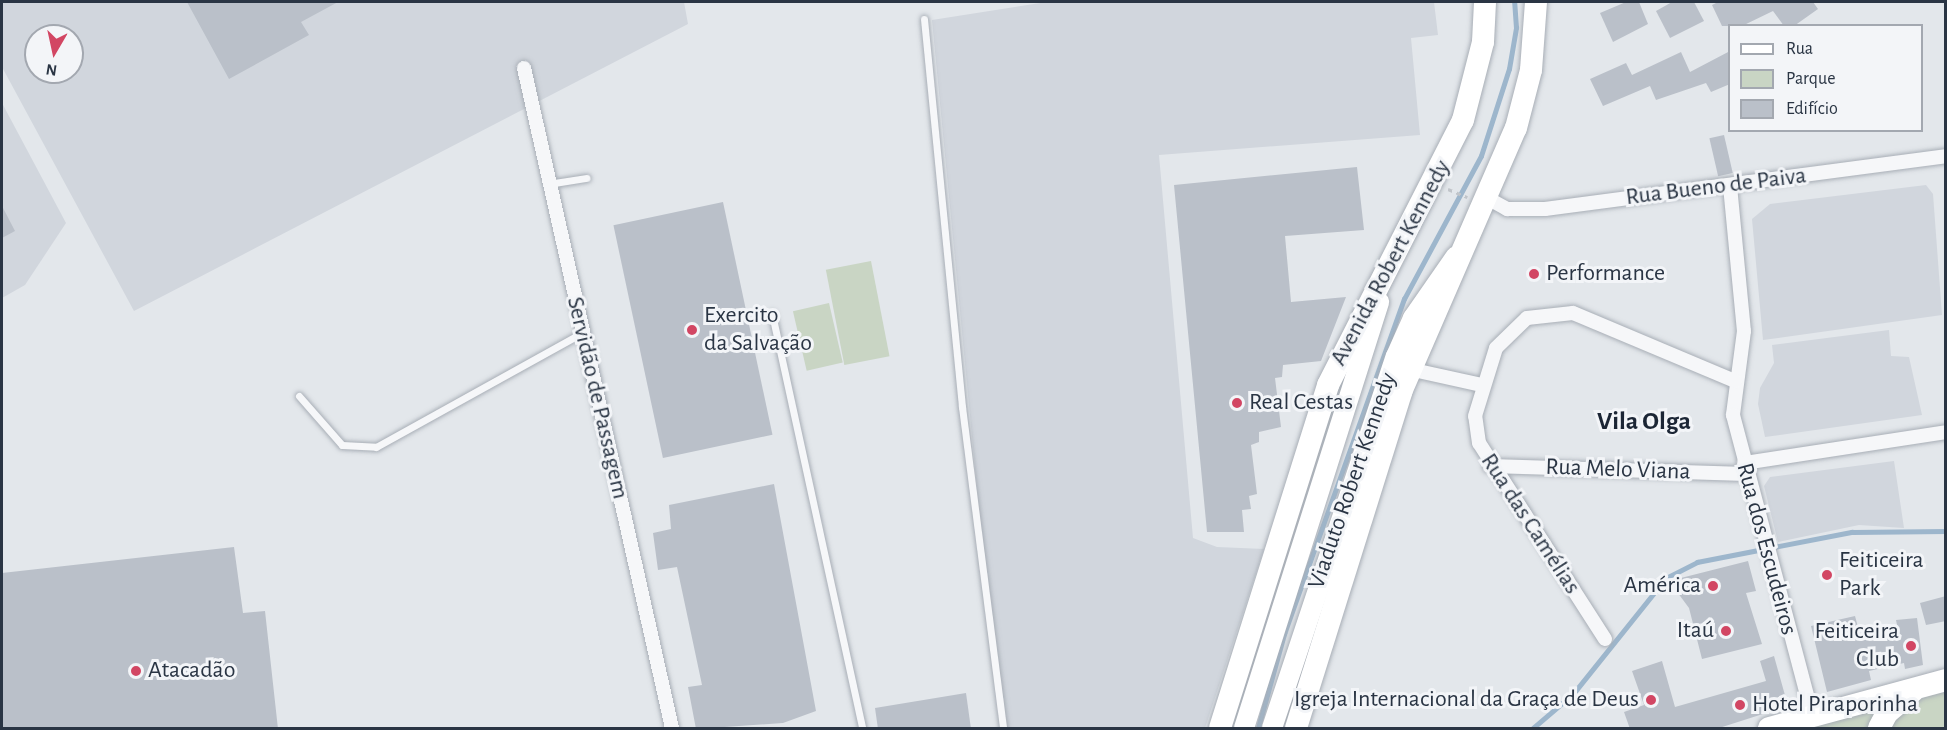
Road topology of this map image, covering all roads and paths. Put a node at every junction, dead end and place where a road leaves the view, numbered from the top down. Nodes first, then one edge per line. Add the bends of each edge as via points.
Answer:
1 (1485, 2) edge
2 (1536, 2) edge
3 (924, 20) dead end
4 (524, 68) dead end
5 (1946, 156) edge
6 (587, 178) dead end
7 (548, 184) junction
8 (1730, 186) junction
9 (1453, 191) dead end
10 (1479, 198) junction
11 (1397, 249) junction
12 (1463, 249) junction
13 (772, 314) dead end
14 (582, 333) junction
15 (1409, 369) junction
16 (1735, 381) junction
17 (1482, 385) junction
18 (299, 396) dead end
19 (1946, 432) edge
20 (1490, 466) junction
21 (1745, 468) junction
22 (1605, 639) dead end
23 (1946, 680) edge
24 (1919, 687) junction
25 (1812, 715) junction
26 (672, 729) edge
27 (862, 729) edge
28 (1003, 729) edge
29 (1220, 729) edge
30 (1244, 729) edge
31 (1272, 729) edge
32 (1296, 729) edge
33 (1769, 729) edge
34 (1879, 729) edge

1 - 11 main road, Avenida Robert Kennedy via 1483,42 1463,120
2 - 10 main road via 1527,88
3 - 28 lane via 963,418
4 - 7 street, Servidão de Passagem
5 - 8 street, Rua Bueno de Paiva
6 - 7 lane
7 - 14 street, Servidão de Passagem
8 - 10 street, Rua Bueno de Paiva via 1531,210 1507,209
8 - 16 street, Rua dos Escudeiros via 1744,331
9 - 10 path
10 - 12 main road
11 - 29 main road, Avenida Robert Kennedy via 1328,385
11 - 30 main road, Viaduto Robert Kennedy via 1337,426
12 - 15 main road
12 - 31 main road, Viaduto Robert Kennedy via 1413,318 1368,435
13 - 27 lane
14 - 18 lane via 376,447 342,445
14 - 26 street, Servidão de Passagem
15 - 17 street
15 - 32 main road
16 - 17 street, Rua das Camélias via 1586,316 1563,312 1527,318 1507,332
16 - 21 street, Rua dos Escudeiros via 1733,415
17 - 20 street, Rua das Camélias via 1476,430
19 - 21 street, Rua Melo Viana
20 - 21 street, Rua Melo Viana
20 - 22 street, Rua das Camélias
21 - 25 street, Rua dos Escudeiros
23 - 24 main road
24 - 25 main road
24 - 34 main road via 1887,713
25 - 33 main road

